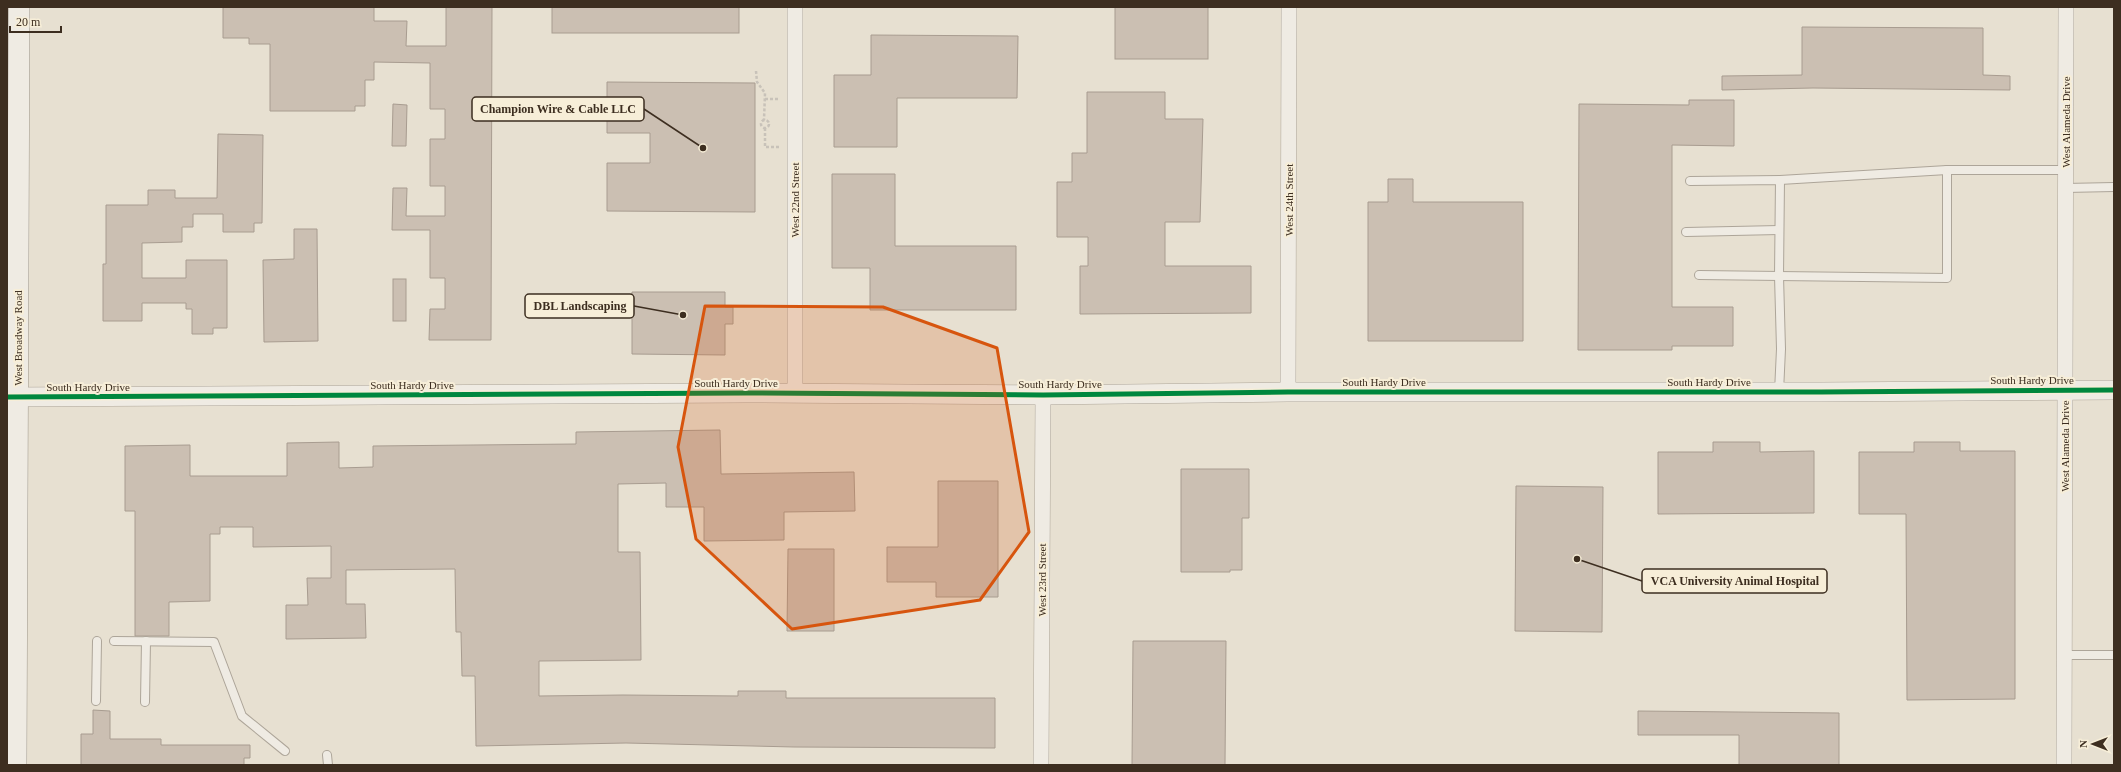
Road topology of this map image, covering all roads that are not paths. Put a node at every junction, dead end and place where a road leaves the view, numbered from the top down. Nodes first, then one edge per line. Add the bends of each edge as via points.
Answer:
1 (19, 7) edge
2 (795, 7) edge
3 (1289, 7) edge
4 (2066, 7) edge
5 (1947, 170) junction
6 (2065, 170) junction
7 (1780, 180) junction
8 (1690, 182) dead end
9 (2114, 187) edge
10 (2065, 188) junction
11 (1779, 230) junction
12 (1686, 232) dead end
13 (1699, 275) dead end
14 (1779, 276) junction
15 (2065, 390) junction
16 (2114, 390) edge
17 (1288, 392) junction
18 (1779, 392) junction
19 (795, 393) junction
20 (1043, 395) junction
21 (12, 397) edge
22 (97, 641) dead end
23 (114, 641) dead end
24 (146, 642) junction
25 (2064, 655) junction
26 (2114, 655) edge
27 (96, 701) dead end
28 (145, 702) dead end
29 (285, 751) dead end
30 (327, 755) dead end
31 (16, 765) edge
32 (328, 765) edge
33 (1041, 765) edge
34 (2064, 765) edge

1 - 21 main road, West Broadway Road
2 - 19 street, West 22nd Street
3 - 17 street, West 24th Street
4 - 6 street, West Alameda Drive
5 - 6 lane
5 - 7 lane
5 - 14 lane via 1947,278
6 - 10 street, West Alameda Drive
7 - 8 lane
7 - 11 lane
9 - 10 lane
10 - 15 street, West Alameda Drive
11 - 12 lane
11 - 14 lane
13 - 14 lane
14 - 18 lane
15 - 16 street, South Hardy Drive
15 - 18 street, South Hardy Drive
15 - 25 street, West Alameda Drive
17 - 18 street, South Hardy Drive
17 - 20 street, South Hardy Drive
19 - 20 street, South Hardy Drive
19 - 21 street, South Hardy Drive
20 - 33 street, West 23rd Street
21 - 31 main road, West Broadway Road
22 - 27 lane
23 - 24 lane
24 - 28 lane
24 - 29 lane via 214,642 242,716
25 - 26 lane
25 - 34 street, West Alameda Drive
30 - 32 lane

